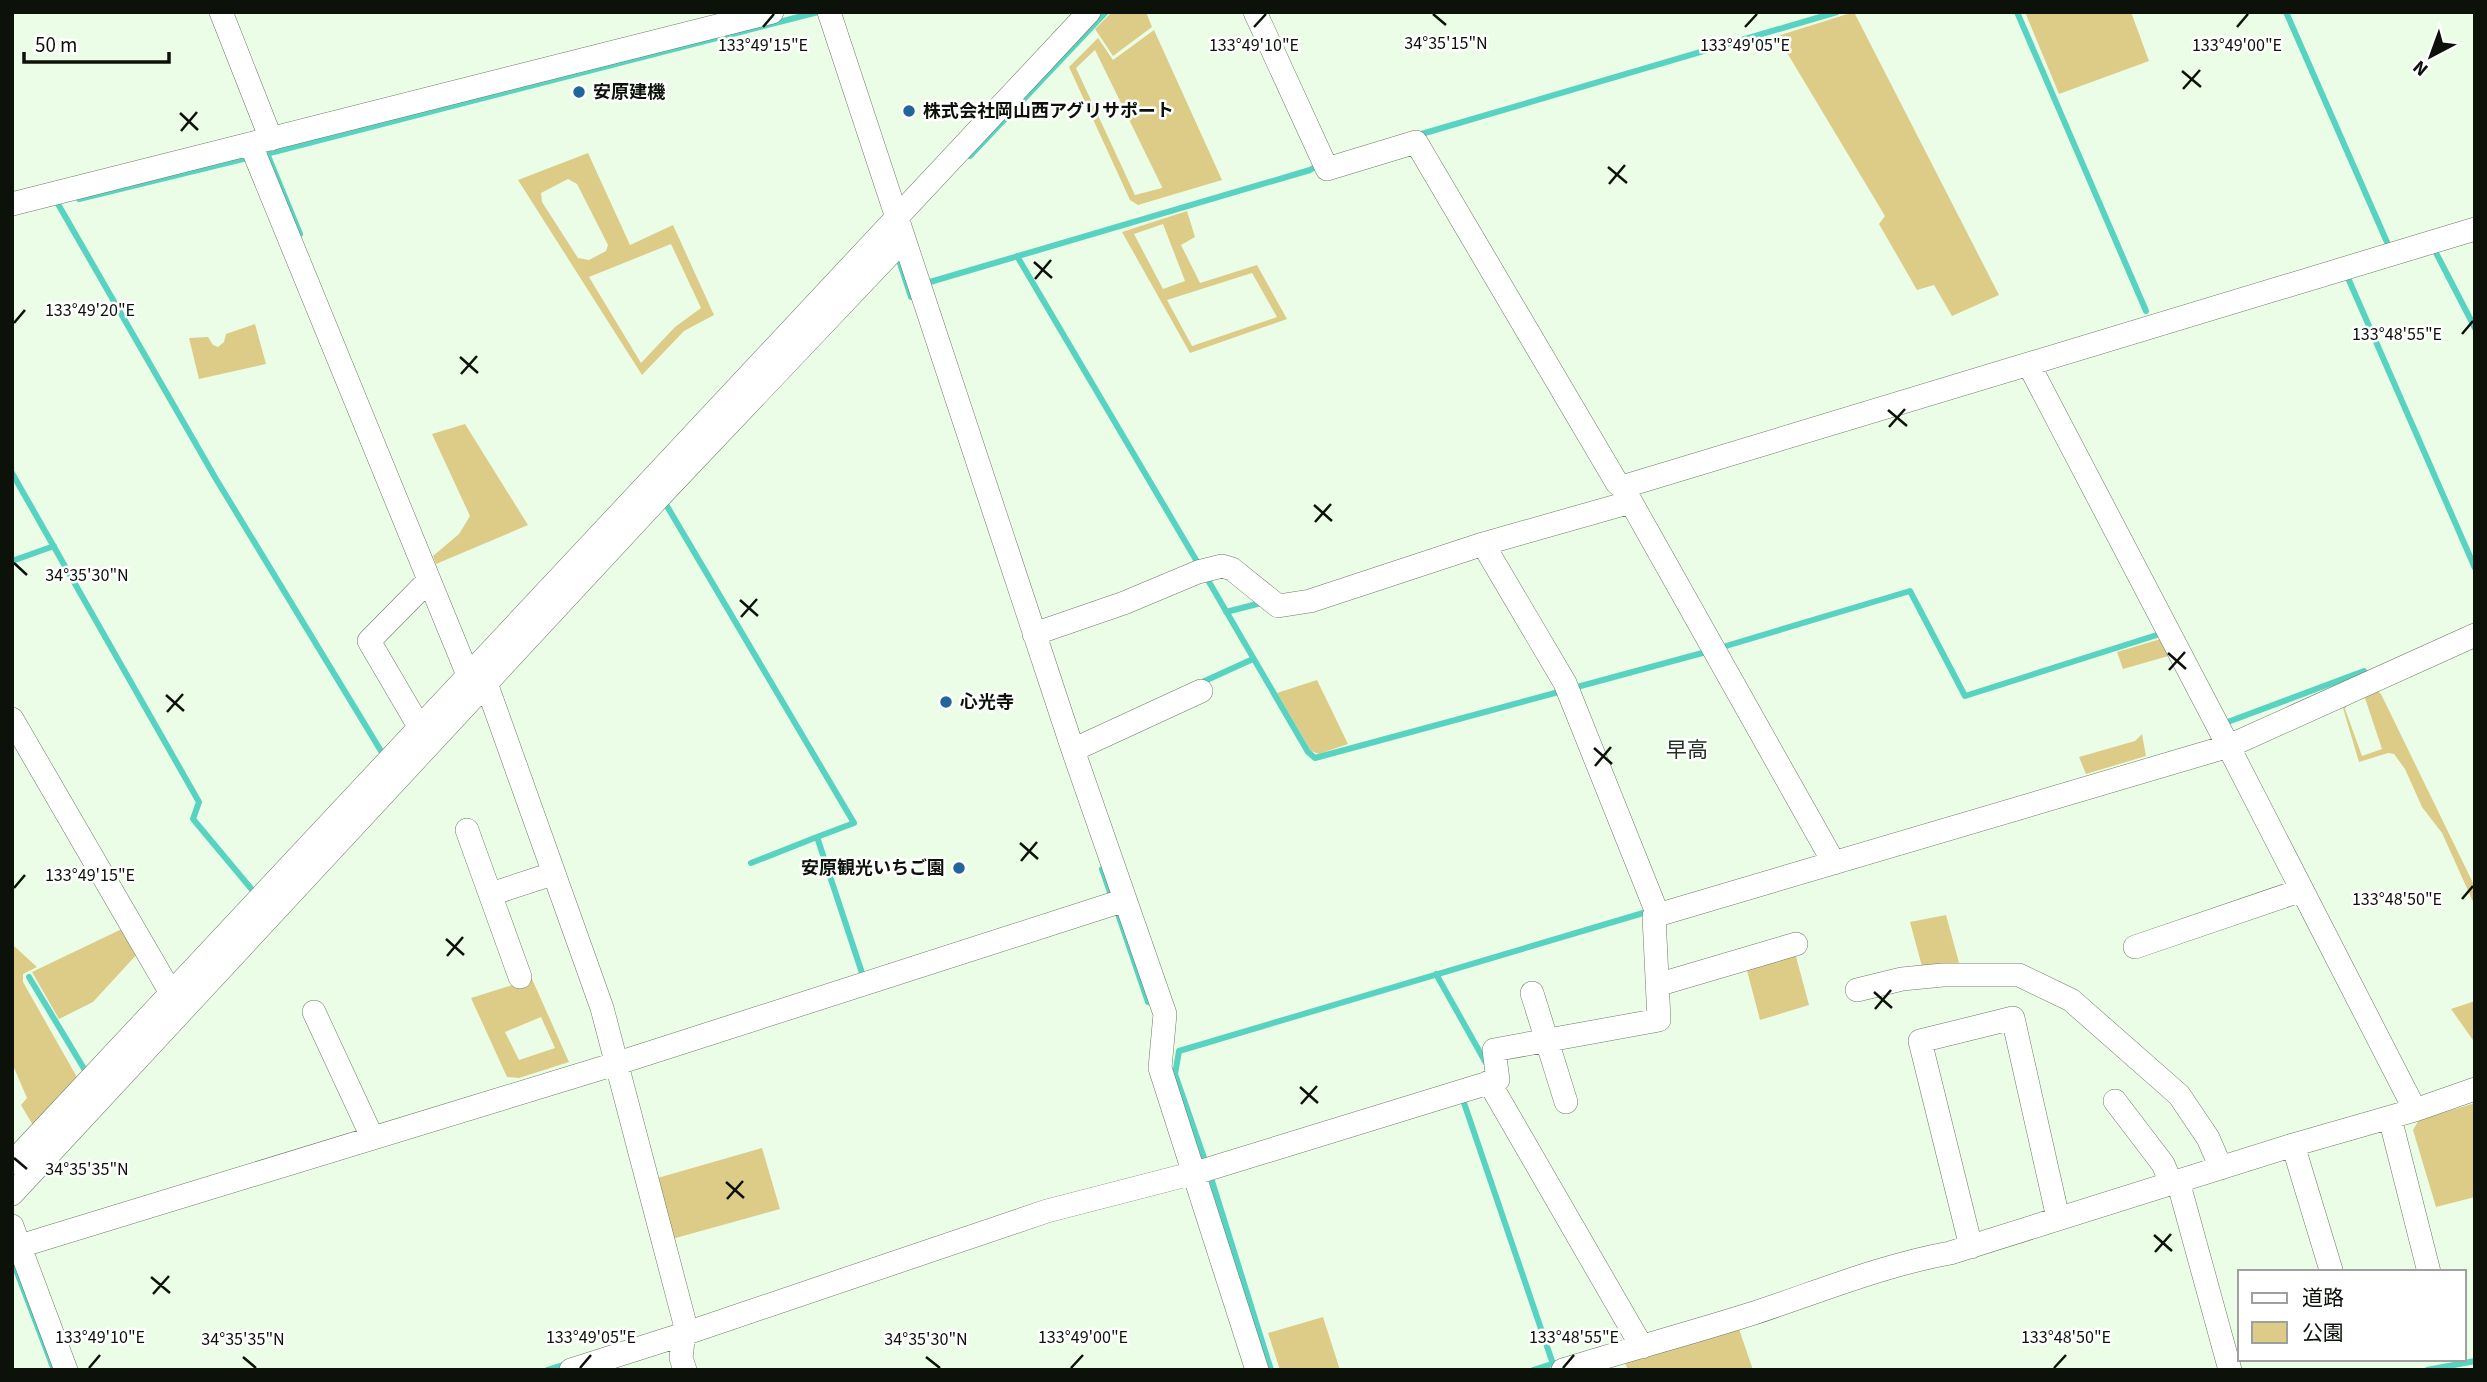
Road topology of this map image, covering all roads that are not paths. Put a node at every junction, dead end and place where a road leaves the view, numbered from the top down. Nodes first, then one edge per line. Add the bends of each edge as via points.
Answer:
1 (221, 12) edge
2 (772, 12) edge
3 (829, 12) edge
4 (1089, 12) edge
5 (1255, 12) edge
6 (261, 142) junction
7 (12, 204) edge
8 (897, 216) junction
9 (2475, 229) edge
10 (903, 240) junction
11 (2032, 370) junction
12 (1626, 494) junction
13 (1483, 544) junction
14 (429, 580) junction
15 (1034, 634) junction
16 (2475, 635) edge
17 (481, 677) junction
18 (1201, 691) dead end
19 (12, 719) edge
20 (420, 727) junction
21 (2230, 741) junction
22 (1073, 750) junction
23 (467, 830) dead end
24 (1832, 857) junction
25 (552, 874) junction
26 (2302, 890) junction
27 (491, 894) junction
28 (1118, 902) junction
29 (1656, 910) junction
30 (1796, 944) dead end
31 (2135, 947) dead end
32 (520, 977) dead end
33 (1657, 985) junction
34 (1857, 990) dead end
35 (171, 993) junction
36 (1532, 993) dead end
37 (314, 1012) dead end
38 (1547, 1040) junction
39 (614, 1058) junction
40 (1489, 1083) junction
41 (2475, 1089) edge
42 (2115, 1101) dead end
43 (1566, 1102) dead end
44 (2412, 1104) junction
45 (2390, 1118) junction
46 (372, 1137) junction
47 (2293, 1145) junction
48 (12, 1163) edge
49 (2221, 1168) junction
50 (1203, 1171) junction
51 (2174, 1182) junction
52 (12, 1194) edge
53 (2058, 1218) junction
54 (16, 1236) edge
55 (1971, 1247) junction
56 (2330, 1270) dead end
57 (2428, 1270) edge
58 (684, 1329) junction
59 (1642, 1347) junction
60 (66, 1370) edge
61 (571, 1370) edge
62 (685, 1370) edge
63 (1257, 1370) edge
64 (1563, 1370) edge
65 (2230, 1370) edge

1 - 6 street
2 - 6 street
3 - 8 street
4 - 8 street
5 - 12 street via 1327,169 1416,142
6 - 7 street
6 - 14 street
8 - 10 street
8 - 17 street
9 - 11 street
10 - 15 street
10 - 17 street via 661,496
11 - 12 street
11 - 21 street
12 - 13 street
12 - 24 street
13 - 15 street via 1310,601 1278,606 1222,566
13 - 29 street via 1567,688
14 - 17 street
14 - 20 street via 369,641
15 - 22 street
16 - 21 street
17 - 20 street
17 - 25 street
17 - 52 street
18 - 22 street
19 - 35 street
20 - 35 street
21 - 24 street
21 - 26 street
22 - 28 street
23 - 27 street
24 - 29 street
25 - 27 street
25 - 39 street via 602,1008
26 - 31 street
26 - 44 street
27 - 32 street
28 - 39 street
28 - 50 street via 1165,1014 1160,1068
29 - 33 street
30 - 33 street
33 - 38 street via 1659,1020
34 - 49 street via 1943,975 2019,975 2061,995 2179,1095 2208,1138
35 - 48 street
36 - 38 street
37 - 46 street
38 - 40 street via 1494,1050 1498,1080
38 - 43 street
39 - 46 street
39 - 58 street
40 - 50 street
40 - 59 street
41 - 44 street
42 - 51 street
44 - 45 street
45 - 47 street
45 - 57 street
46 - 54 street
47 - 49 street
47 - 56 street
49 - 51 street
50 - 58 street via 1047,1211
50 - 63 street
51 - 53 street
51 - 65 street
53 - 55 street
53 - 55 street via 2013,1018 1920,1041
54 - 60 street
55 - 59 street via 1827,1287
58 - 61 street
58 - 62 street via 681,1358
59 - 64 street

